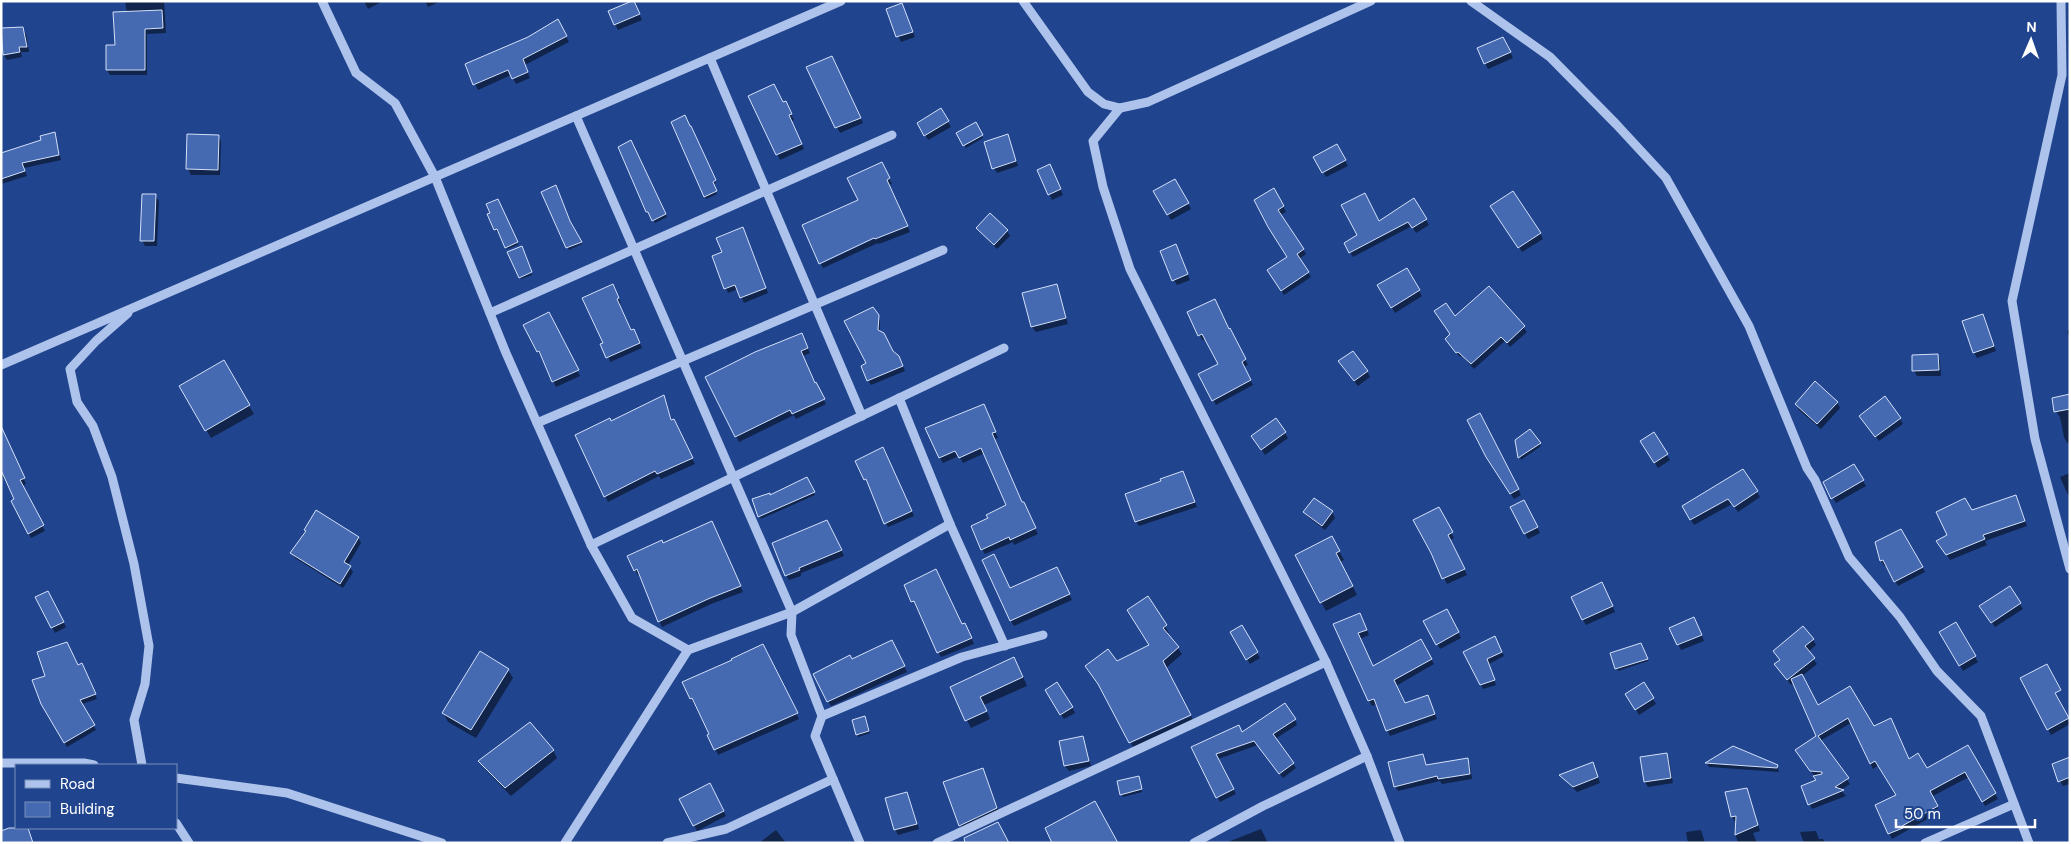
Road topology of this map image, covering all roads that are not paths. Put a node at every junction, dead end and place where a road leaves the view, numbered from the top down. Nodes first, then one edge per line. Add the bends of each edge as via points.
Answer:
1 (322, 1) edge
2 (841, 1) edge
3 (1022, 1) edge
4 (1371, 1) edge
5 (1471, 1) edge
6 (2061, 1) edge
7 (710, 58) junction
8 (1120, 108) junction
9 (576, 116) junction
10 (892, 135) dead end
11 (435, 177) junction
12 (766, 190) junction
13 (634, 249) junction
14 (943, 250) dead end
15 (815, 305) junction
16 (134, 308) junction
17 (490, 313) junction
18 (1004, 348) dead end
19 (683, 362) junction
20 (1, 366) edge
21 (899, 398) junction
22 (862, 416) junction
23 (537, 423) junction
24 (734, 478) junction
25 (950, 524) junction
26 (591, 545) junction
27 (2070, 569) edge
28 (792, 612) junction
29 (1044, 635) dead end
30 (1005, 646) junction
31 (688, 650) junction
32 (1326, 662) junction
33 (822, 716) junction
34 (1367, 756) junction
35 (1, 763) edge
36 (84, 764) edge
37 (142, 764) edge
38 (178, 778) edge
39 (833, 779) junction
40 (2014, 804) junction
41 (178, 826) edge
42 (189, 843) edge
43 (442, 843) edge
44 (565, 843) edge
45 (666, 843) edge
46 (860, 843) edge
47 (937, 843) edge
48 (1194, 843) edge
49 (1400, 843) edge
50 (1925, 843) edge
51 (2029, 843) edge

1 - 11 street via 356,73 396,103
2 - 7 street
3 - 8 street via 1088,92 1104,104
4 - 8 street via 1148,102
5 - 40 street via 1550,56 1666,178 1749,326 1807,468 1849,557 1900,617 1937,671 1981,716
6 - 27 street via 2062,75 2012,301 2035,439
7 - 9 street
7 - 12 street
8 - 32 street via 1093,141 1103,187 1130,269
9 - 11 street
9 - 13 street
10 - 12 street
11 - 16 street
11 - 17 street
12 - 13 street
12 - 15 street
13 - 17 street
13 - 19 street
14 - 15 street
15 - 19 street
15 - 22 street
16 - 20 street
16 - 37 street via 70,369 77,402 93,426 112,477 148,637 145,684 134,720
17 - 23 street
18 - 21 street
19 - 23 street
19 - 24 street
21 - 22 street
21 - 25 street
22 - 24 street
23 - 26 street
24 - 26 street
24 - 28 street
25 - 28 street
25 - 30 street
26 - 31 street via 632,618
28 - 31 street
28 - 33 street via 791,635
29 - 30 street
30 - 33 street via 962,658
31 - 44 street
32 - 34 street
32 - 47 street
33 - 39 street via 814,736
34 - 48 street
34 - 49 street
35 - 36 street
38 - 43 street via 287,793
39 - 45 street via 726,828
39 - 46 street
40 - 50 street
40 - 51 street
41 - 42 street

